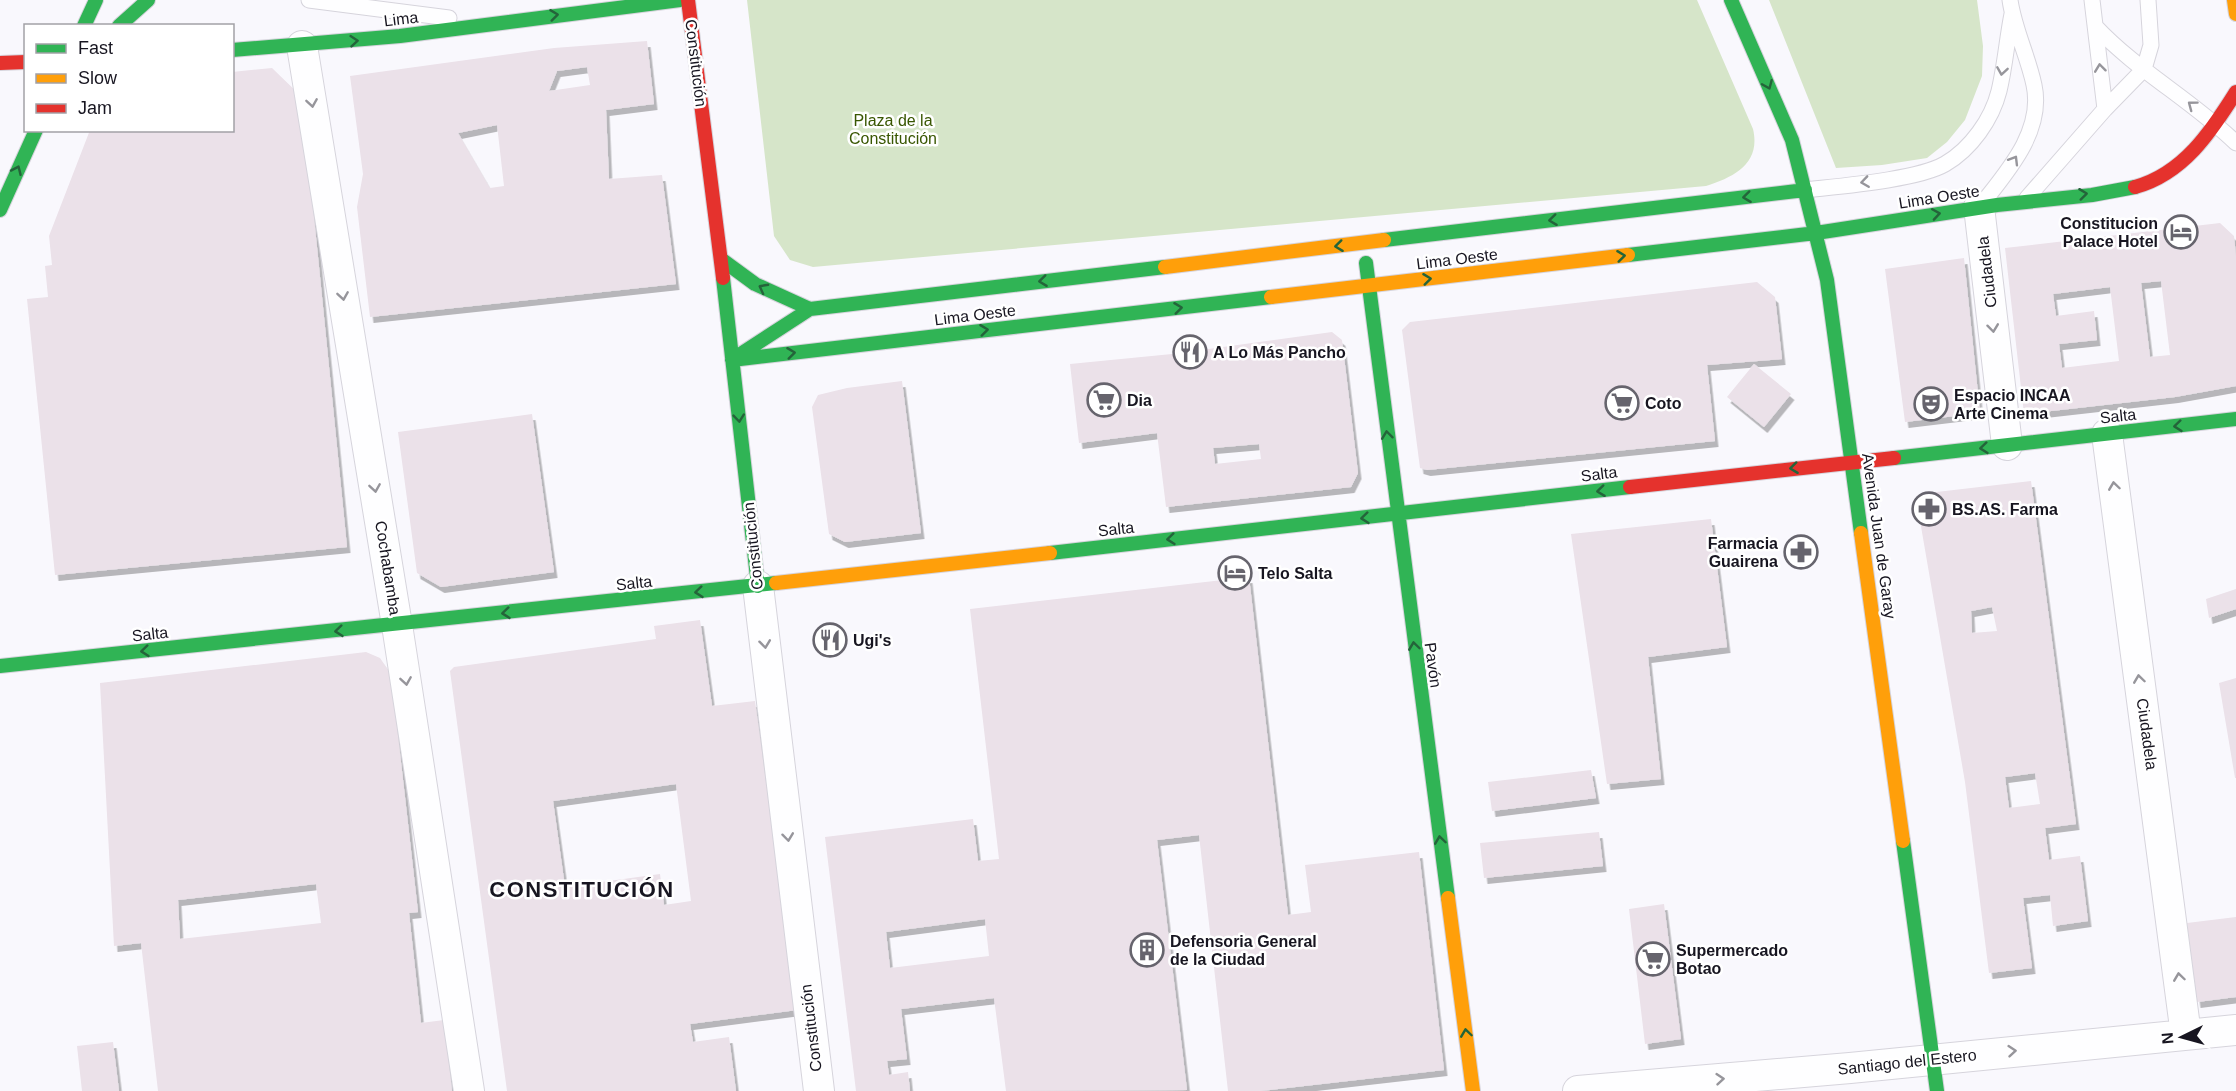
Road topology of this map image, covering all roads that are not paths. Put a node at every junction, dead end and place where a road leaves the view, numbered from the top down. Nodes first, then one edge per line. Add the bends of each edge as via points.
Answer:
1 (96, 0) edge
2 (125, 0) edge
3 (148, 0) edge
4 (309, 0) edge
5 (680, 0) edge
6 (688, 0) edge
7 (1731, 0) edge
8 (2092, 0) edge
9 (2148, 0) edge
10 (2234, 0) edge
11 (2011, 7) edge
12 (2236, 14) edge
13 (496, 23) junction
14 (85, 24) edge
15 (107, 24) edge
16 (121, 24) edge
17 (2095, 26) junction
18 (302, 46) junction
19 (234, 50) edge
20 (24, 62) edge
21 (0, 63) edge
22 (2144, 69) junction
23 (2236, 92) edge
24 (2105, 109) junction
25 (2216, 124) junction
26 (35, 132) edge
27 (2236, 143) edge
28 (1805, 190) junction
29 (2025, 201) junction
30 (1979, 207) junction
31 (0, 210) edge
32 (1816, 233) junction
33 (1363, 243) junction
34 (721, 259) junction
35 (1369, 286) junction
36 (810, 309) junction
37 (732, 360) junction
38 (2236, 419) edge
39 (2107, 434) junction
40 (2007, 445) junction
41 (1852, 462) junction
42 (1397, 514) junction
43 (758, 586) junction
44 (397, 625) junction
45 (0, 666) edge
46 (2236, 1030) edge
47 (2187, 1035) junction
48 (1932, 1059) junction
49 (469, 1091) edge
50 (819, 1091) edge
51 (1473, 1091) edge
52 (1578, 1091) edge
53 (1937, 1091) edge

1 - 14 main road
2 - 15 main road
3 - 16 main road
4 - 13 lane
13 -> 5 main road, Lima
6 - 34 main road, Constitución
7 -> 28 main road, Avenida Juan de Garay via 1792,140
8 - 17 lane
9 - 22 lane via 2151,45
10 - 12 main road
11 -> 28 lane via 1999,92 1988,119 1945,164 1907,176
30 -> 11 lane via 2012,165 2028,136 2034,109 2035,87
18 -> 13 main road, Lima
17 - 22 lane via 2125,57
24 -> 17 lane
18 - 19 main road, Lima
18 -> 44 street, Cochabamba
20 - 21 main road
22 - 24 lane
25 -> 22 lane
23 - 25 main road, Lima Oeste
24 - 29 lane
25 - 27 lane
29 -> 25 main road, Lima Oeste via 2124,189 2156,180 2185,160
31 -> 26 main road
28 - 32 main road, Avenida Juan de Garay
28 -> 33 main road, Lima Oeste
29 - 30 main road, Lima Oeste
32 -> 30 main road, Lima Oeste
30 -> 40 street, Ciudadela
35 -> 32 main road, Lima Oeste
32 - 41 main road, Avenida Juan de Garay via 1827,280
33 - 35 main road, Pavón
33 -> 36 main road, Lima Oeste
36 -> 34 main road via 755,284
34 - 37 main road, Constitución
37 -> 35 main road, Lima Oeste
42 -> 35 main road, Pavón
36 - 37 main road, Lima Oeste
37 -> 43 main road, Constitución
38 -> 39 main road, Salta
39 - 40 main road, Salta
47 -> 39 street, Ciudadela
40 -> 41 main road, Salta
41 -> 42 main road, Salta
41 - 48 main road, Avenida Juan de Garay
42 -> 43 main road, Salta
51 -> 42 main road, Pavón
43 -> 44 main road, Salta
43 -> 50 street, Constitución
44 -> 45 main road, Salta
44 -> 49 street, Cochabamba
46 - 47 street, Santiago del Estero
48 -> 47 street, Santiago del Estero
52 -> 48 street, Santiago del Estero
48 - 53 main road, Avenida Juan de Garay

